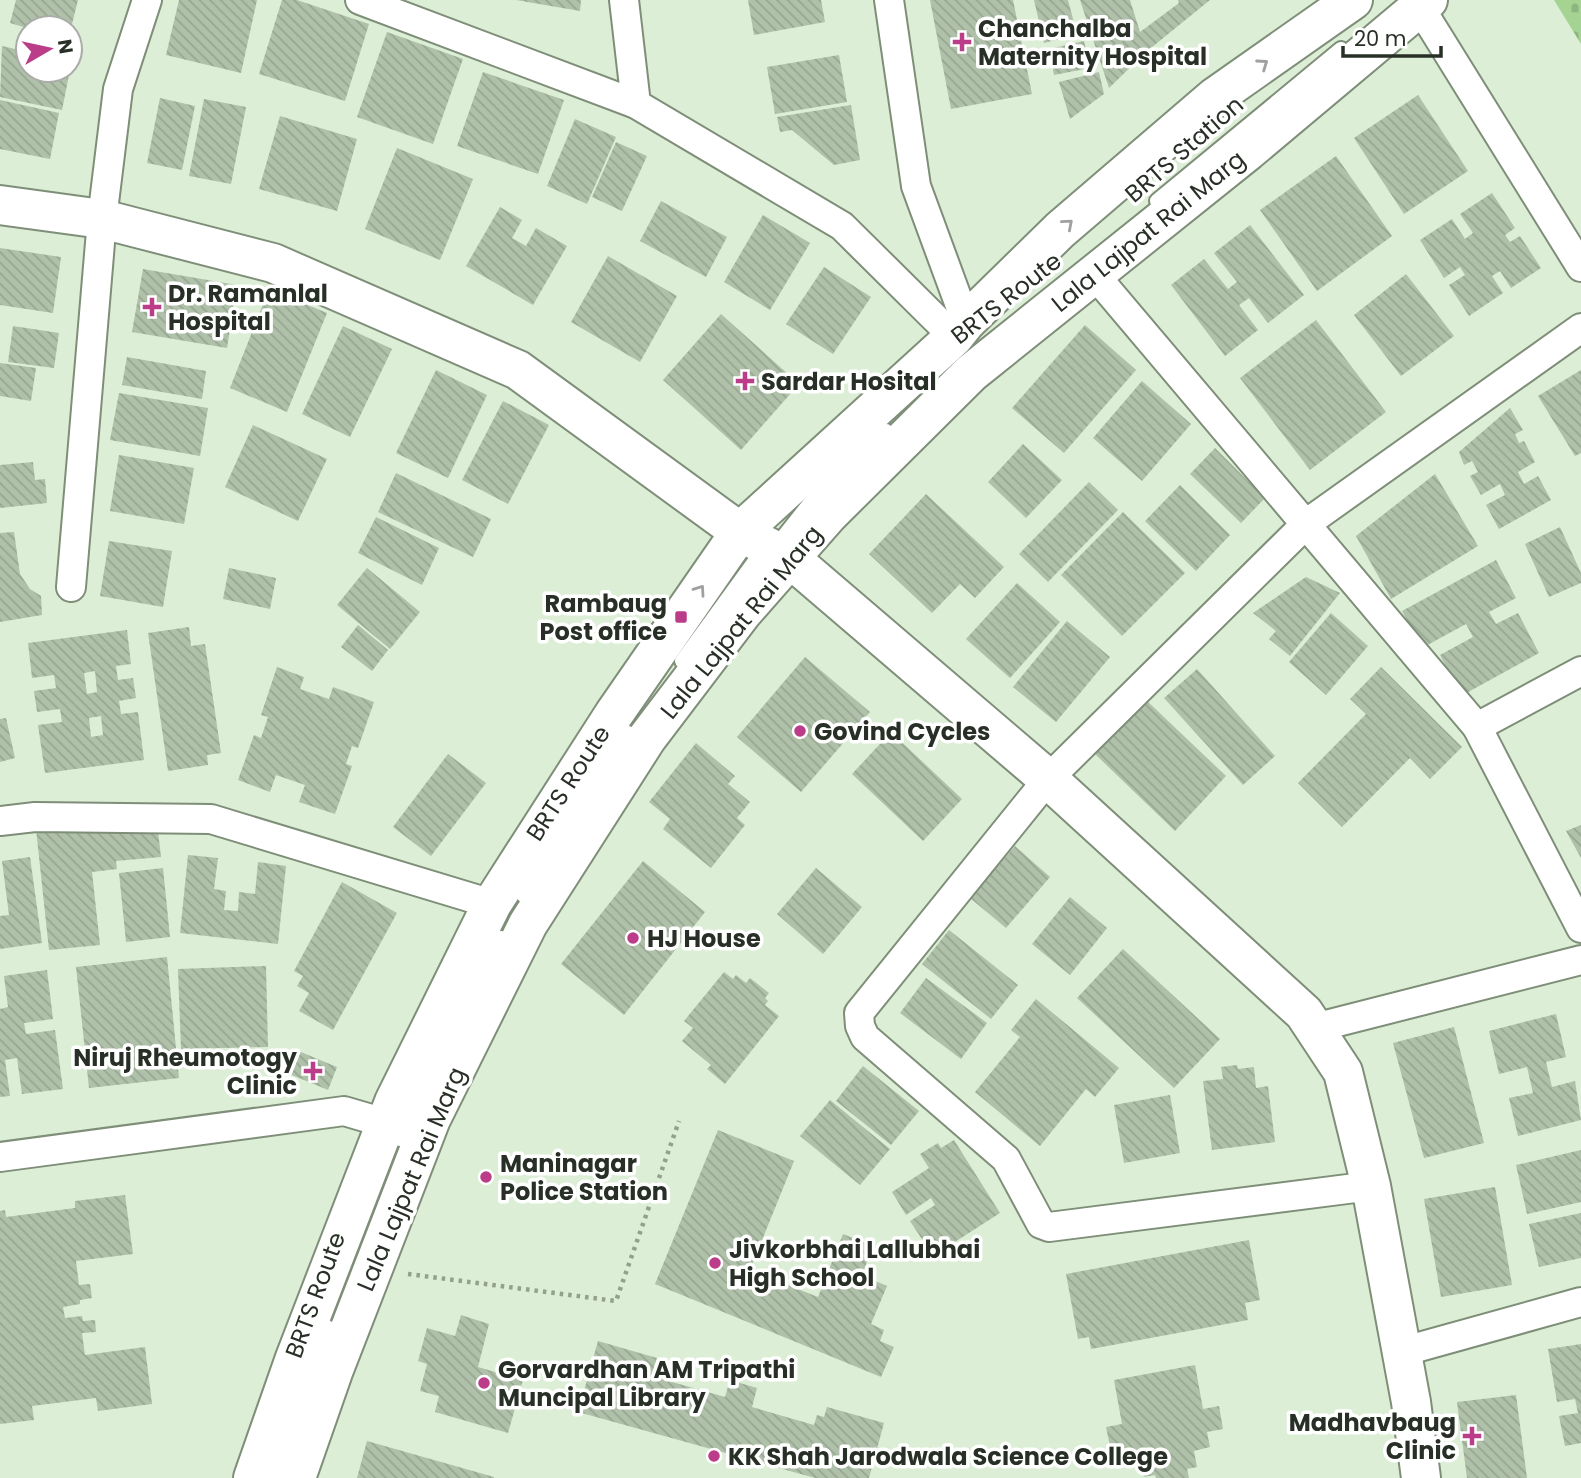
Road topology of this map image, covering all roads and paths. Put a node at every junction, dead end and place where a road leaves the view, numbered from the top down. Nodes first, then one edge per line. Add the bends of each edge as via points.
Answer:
1 (147, 0) edge
2 (360, 0) edge
3 (624, 0) edge
4 (888, 0) edge
5 (1353, 0) edge
6 (1424, 3) edge
7 (1351, 41) dead end
8 (636, 104) junction
9 (0, 205) edge
10 (102, 219) junction
11 (1097, 264) junction
12 (1581, 267) edge
13 (1581, 328) edge
14 (960, 340) junction
15 (901, 417) dead end
16 (1307, 523) junction
17 (768, 547) junction
18 (71, 587) dead end
19 (675, 670) dead end
20 (1581, 671) edge
21 (633, 726) dead end
22 (1477, 727) junction
23 (1048, 779) junction
24 (0, 821) edge
25 (506, 913) junction
26 (1581, 928) edge
27 (1581, 960) edge
28 (1314, 1028) junction
29 (679, 1121) dead end
30 (391, 1136) junction
31 (0, 1157) edge
32 (1371, 1186) junction
33 (373, 1269) junction
34 (1581, 1302) edge
35 (332, 1313) dead end
36 (1401, 1352) junction
37 (253, 1478) edge
38 (274, 1478) edge
39 (296, 1478) edge
40 (1421, 1478) edge

1 - 10 street via 118,89
2 - 8 street
3 - 8 street
4 - 14 street via 916,186
14 -> 5 main road, Lala Lajpat Rai Marg via 1060,230 1216,97
6 - 11 main road, Lala Lajpat Rai Marg via 1248,151
6 - 12 street
7 - 11 lane, BRTS Station via 1136,221
8 - 14 street via 842,226
9 - 10 main road
10 - 17 main road via 273,263 518,370
10 - 18 street
11 - 14 lane, BRTS Route
11 - 16 street via 1207,411
11 - 17 main road, Lala Lajpat Rai Marg via 971,373 828,514
13 - 16 street
14 - 17 main road, Lala Lajpat Rai Marg
15 - 17 lane
16 - 22 street
16 - 23 street
17 - 19 lane
17 - 23 main road
25 -> 17 main road, Lala Lajpat Rai Marg via 614,714
17 - 33 main road, Lala Lajpat Rai Marg via 742,612 647,738 528,924 431,1119
20 - 22 street
21 - 25 lane, BRTS Route
22 - 26 street
23 - 28 main road via 1304,1013
23 - 32 street via 868,999 859,1013 865,1037 1006,1159 1034,1217 1049,1227
24 - 25 street via 35,817 211,819
25 - 30 main road, Lala Lajpat Rai Marg
27 - 28 street
28 - 32 main road via 1342,1072
29 - 33 path via 616,1301
30 - 31 street via 344,1111
30 - 37 main road, Lala Lajpat Rai Marg via 295,1357
32 - 36 main road
33 - 39 main road, Lala Lajpat Rai Marg
34 - 36 street
35 - 38 lane, BRTS Route
36 - 40 main road

